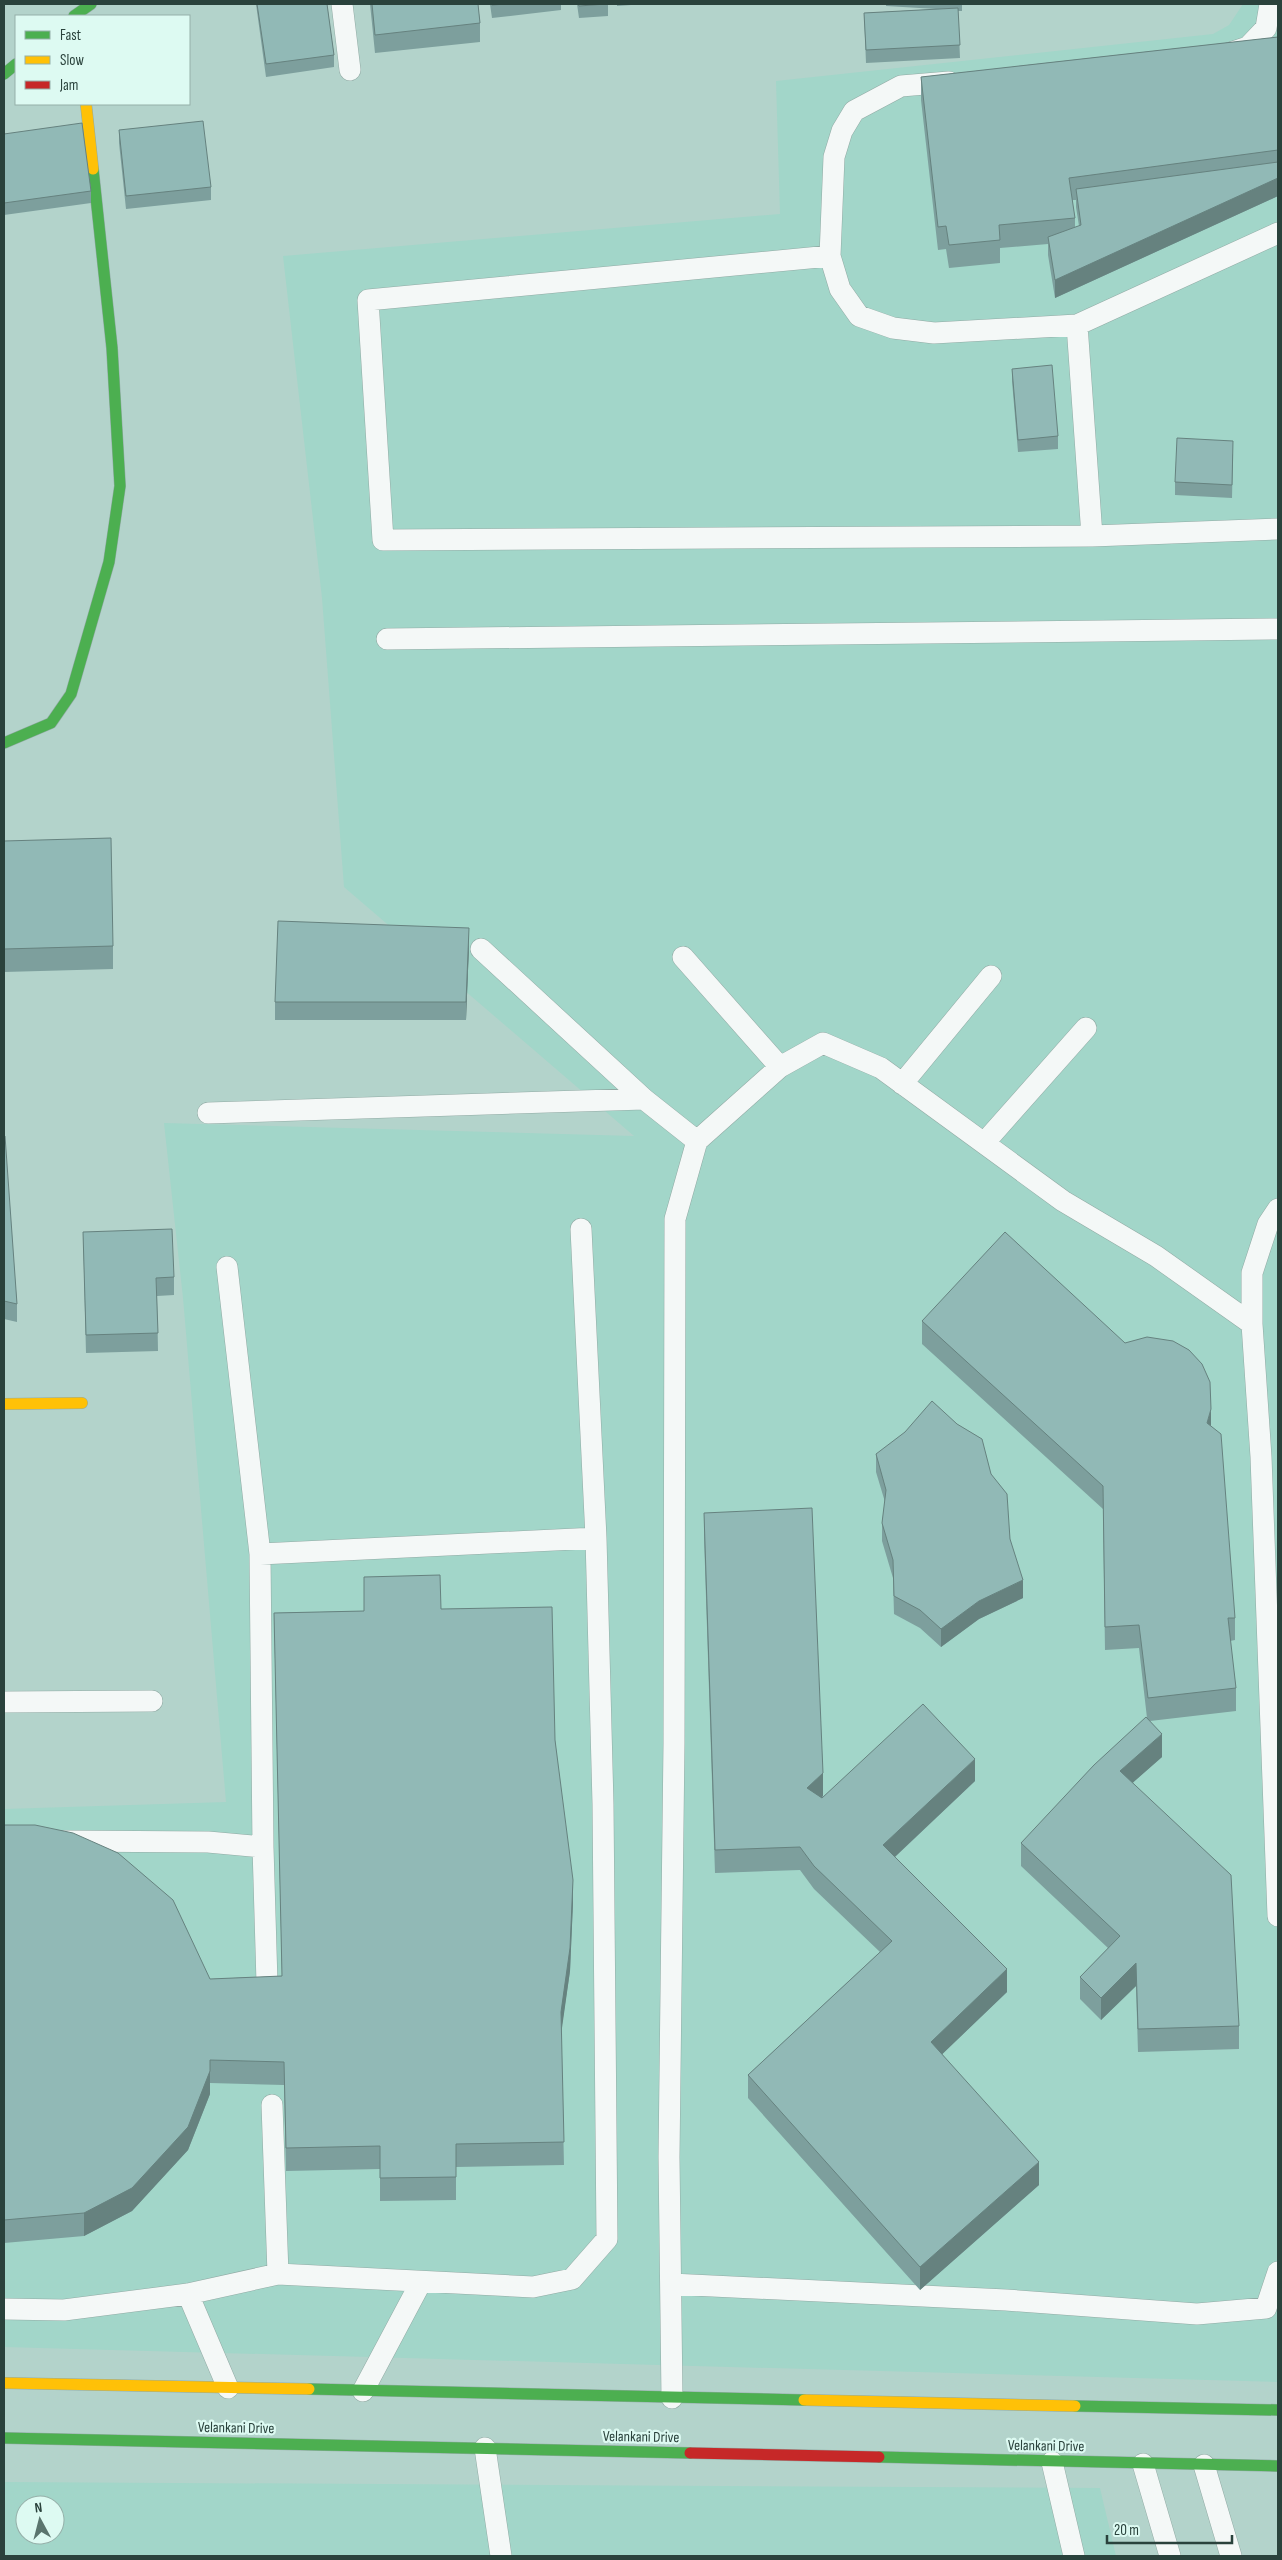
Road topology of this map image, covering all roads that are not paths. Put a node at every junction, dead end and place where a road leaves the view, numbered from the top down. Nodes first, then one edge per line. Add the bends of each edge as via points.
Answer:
1 (91, 4) edge
2 (342, 4) edge
3 (1270, 4) edge
4 (75, 15) edge
5 (1209, 58) edge
6 (15, 65) edge
7 (350, 70) dead end
8 (4, 74) edge
9 (968, 80) edge
10 (86, 105) edge
11 (1278, 233) edge
12 (830, 256) junction
13 (1077, 325) junction
14 (1278, 529) edge
15 (1092, 536) junction
16 (1278, 629) edge
17 (387, 639) dead end
18 (4, 743) edge
19 (481, 949) dead end
20 (683, 957) dead end
21 (991, 976) dead end
22 (1086, 1028) dead end
23 (780, 1067) junction
24 (902, 1084) junction
25 (644, 1099) junction
26 (208, 1113) dead end
27 (697, 1141) junction
28 (984, 1142) junction
29 (1278, 1209) edge
30 (580, 1229) dead end
31 (227, 1267) dead end
32 (1252, 1324) junction
33 (82, 1403) dead end
34 (4, 1404) edge
35 (596, 1538) junction
36 (260, 1554) junction
37 (152, 1701) dead end
38 (4, 1702) edge
39 (44, 1841) edge
40 (263, 1847) junction
41 (1278, 1916) edge
42 (267, 1983) edge
43 (272, 2106) dead end
44 (1278, 2272) edge
45 (278, 2274) junction
46 (421, 2282) junction
47 (671, 2284) junction
48 (188, 2294) junction
49 (4, 2309) edge
50 (4, 2383) edge
51 (228, 2388) junction
52 (363, 2391) junction
53 (672, 2398) junction
54 (1278, 2410) edge
55 (4, 2438) edge
56 (486, 2448) junction
57 (1052, 2462) junction
58 (1143, 2464) junction
59 (1204, 2465) junction
60 (1278, 2466) edge
61 (501, 2556) edge
62 (1074, 2556) edge
63 (1170, 2556) edge
64 (1231, 2556) edge

1 - 4 street
2 - 7 lane
3 - 5 lane via 1266,28 1248,47
6 - 8 street
9 - 12 lane via 900,86 854,111 842,131 834,157
10 - 18 street via 112,348 120,486 109,562 71,694 51,722
11 - 13 lane
12 - 13 lane via 840,289 859,316 894,328 934,332
12 - 15 lane via 368,300 383,540
13 - 15 lane
14 - 15 lane
16 - 17 lane
19 - 25 lane
20 - 23 lane
21 - 24 lane
22 - 28 lane
23 - 24 lane via 823,1043 881,1068
23 - 27 lane
24 - 28 lane
25 - 26 lane
25 - 27 lane
27 - 47 lane via 675,1218
28 - 32 lane via 1063,1201 1156,1256
29 - 32 lane via 1268,1224 1252,1273
30 - 35 lane
31 - 36 lane
32 - 41 lane via 1261,1457
33 - 34 street
35 - 36 lane
35 - 46 lane via 603,1804 607,2240 572,2279 533,2287
36 - 40 lane
37 - 38 lane
39 - 40 lane via 208,1842
40 - 42 lane
43 - 45 lane
44 - 47 lane via 1266,2308 1197,2314 1006,2300
45 - 46 lane
45 - 48 lane
46 - 52 lane
47 - 53 lane
48 - 49 lane via 64,2310
48 - 51 lane
50 - 51 street
51 - 52 street
52 - 53 street
53 - 54 street
55 - 56 street, Velankani Drive
56 - 57 street, Velankani Drive
56 - 61 lane
57 - 58 street, Velankani Drive
57 - 62 lane
58 - 59 street, Velankani Drive
58 - 63 lane
59 - 60 street, Velankani Drive
59 - 64 lane

